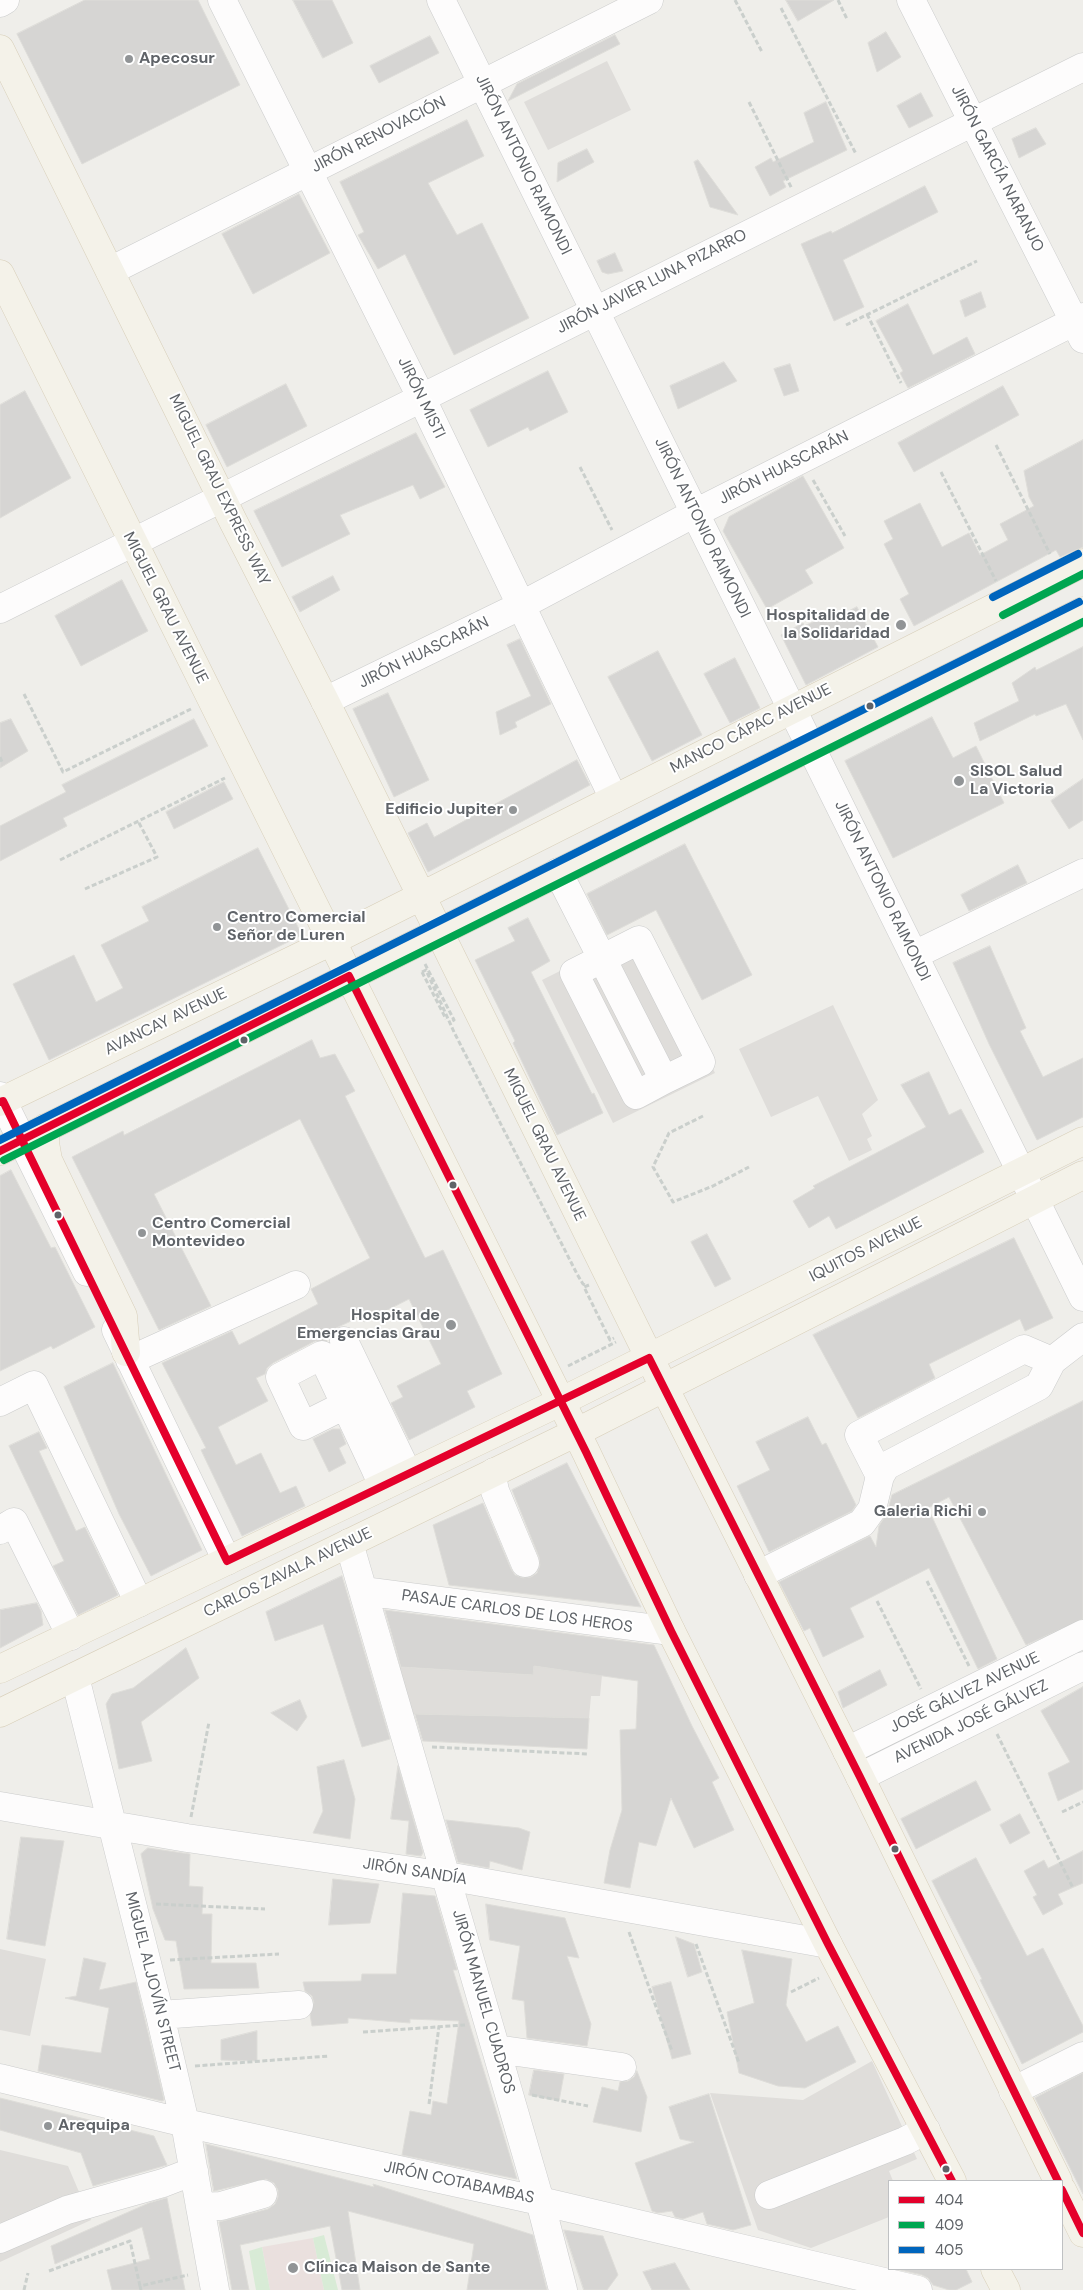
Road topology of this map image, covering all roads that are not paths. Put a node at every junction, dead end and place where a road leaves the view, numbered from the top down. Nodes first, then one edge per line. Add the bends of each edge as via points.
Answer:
1 (5, 0) edge
2 (222, 0) edge
3 (441, 0) edge
4 (649, 0) edge
5 (912, 0) edge
6 (0, 2) edge
7 (0, 49) edge
8 (1083, 67) edge
9 (482, 82) junction
10 (973, 122) junction
11 (308, 172) junction
12 (110, 270) junction
13 (0, 274) edge
14 (595, 311) junction
15 (1080, 325) edge
16 (422, 399) junction
17 (215, 503) junction
18 (695, 513) junction
19 (137, 541) junction
20 (1072, 569) edge
21 (520, 606) junction
22 (0, 609) edge
23 (1083, 611) edge
24 (325, 701) junction
25 (792, 708) junction
26 (811, 748) junction
27 (614, 799) junction
28 (558, 872) junction
29 (1083, 872) edge
30 (411, 901) junction
31 (428, 936) junction
32 (335, 939) junction
33 (914, 955) junction
34 (602, 958) junction
35 (353, 974) junction
36 (1, 1100) edge
37 (22, 1140) edge
38 (1083, 1141) edge
39 (1021, 1172) junction
40 (1083, 1175) edge
41 (1034, 1199) junction
42 (296, 1285) dead end
43 (1083, 1298) edge
44 (1083, 1337) edge
45 (344, 1341) dead end
46 (128, 1356) junction
47 (643, 1361) junction
48 (1052, 1361) junction
49 (657, 1390) junction
50 (565, 1400) junction
51 (0, 1402) edge
52 (345, 1406) dead end
53 (580, 1430) junction
54 (494, 1472) junction
55 (408, 1474) junction
56 (880, 1476) junction
57 (383, 1486) junction
58 (398, 1519) junction
59 (0, 1530) edge
60 (349, 1543) junction
61 (227, 1561) junction
62 (525, 1563) dead end
63 (758, 1575) junction
64 (363, 1591) junction
65 (139, 1603) junction
66 (671, 1631) junction
67 (1083, 1634) edge
68 (71, 1636) junction
69 (155, 1638) junction
70 (1083, 1666) edge
71 (0, 1669) edge
72 (74, 1676) junction
73 (0, 1713) edge
74 (846, 1751) junction
75 (860, 1777) junction
76 (0, 1806) edge
77 (114, 1826) junction
78 (447, 1876) junction
79 (834, 1956) junction
80 (299, 2005) dead end
81 (160, 2015) junction
82 (492, 2036) junction
83 (1083, 2056) edge
84 (622, 2067) dead end
85 (0, 2078) edge
86 (1013, 2091) junction
87 (185, 2123) junction
88 (926, 2130) junction
89 (194, 2171) junction
90 (951, 2180) edge
91 (1058, 2180) edge
92 (1063, 2192) edge
93 (263, 2194) dead end
94 (769, 2195) dead end
95 (540, 2201) junction
96 (200, 2207) junction
97 (1083, 2233) edge
98 (0, 2239) edge
99 (996, 2270) edge
100 (213, 2280) edge
101 (563, 2290) edge
102 (918, 2290) edge
103 (1006, 2290) edge

1 - 6 street
2 - 11 street, JIRÓN MISTI
3 - 9 street, JIRÓN ANTONIO RAIMONDI
4 - 9 street, JIRÓN RENOVACIÓN
5 - 10 street, JIRÓN GARCÍA NARANJO
7 - 12 main road, MIGUEL GRAU EXPRESS WAY
8 - 10 street, JIRÓN JAVIER LUNA PIZARRO
9 - 11 street, JIRÓN RENOVACIÓN
9 - 14 street, JIRÓN ANTONIO RAIMONDI
10 - 14 street, JIRÓN JAVIER LUNA PIZARRO
10 - 15 street, JIRÓN GARCÍA NARANJO
11 - 12 street, JIRÓN RENOVACIÓN
11 - 16 street, JIRÓN MISTI
12 - 17 main road, MIGUEL GRAU EXPRESS WAY
13 - 19 main road, MIGUEL GRAU AVENUE
14 - 16 street, JIRÓN JAVIER LUNA PIZARRO
14 - 18 street, JIRÓN ANTONIO RAIMONDI
15 - 18 street, JIRÓN HUASCARÁN via 911,404
16 - 17 street, JIRÓN JAVIER LUNA PIZARRO
16 - 21 street, JIRÓN MISTI
17 - 19 street, JIRÓN JAVIER LUNA PIZARRO
17 - 24 main road, MIGUEL GRAU EXPRESS WAY
18 - 21 street, JIRÓN HUASCARÁN
18 - 25 street, JIRÓN ANTONIO RAIMONDI
19 - 22 street, JIRÓN JAVIER LUNA PIZARRO
19 - 32 main road, MIGUEL GRAU AVENUE via 245,768
20 - 25 main road, MANCO CÁPAC AVENUE
21 - 24 street, JIRÓN HUASCARÁN
21 - 27 street, JIRÓN MISTI
23 - 26 main road
24 - 30 main road, MIGUEL GRAU EXPRESS WAY
25 - 26 street, JIRÓN ANTONIO RAIMONDI
25 - 27 main road, MANCO CÁPAC AVENUE
26 - 28 main road
26 - 33 street, JIRÓN ANTONIO RAIMONDI
27 - 30 main road, MANCO CÁPAC AVENUE
28 - 31 main road
28 - 34 street
29 - 33 street
30 - 31 main road, MIGUEL GRAU EXPRESS WAY
30 - 32 main road, AVANCAY AVENUE
31 - 35 main road
31 - 47 main road, MIGUEL GRAU AVENUE
32 - 35 main road, MIGUEL GRAU AVENUE
32 - 36 main road, AVANCAY AVENUE
33 - 39 street, JIRÓN ANTONIO RAIMONDI
34 - 34 street via 574,973 636,1095 701,1062 639,940
35 - 37 main road
35 - 50 main road
36 - 37 street
37 - 46 main road via 48,1160 124,1316
38 - 39 main road, IQUITOS AVENUE
39 - 41 street, JIRÓN ANTONIO RAIMONDI
39 - 47 main road, IQUITOS AVENUE
40 - 41 main road, IQUITOS AVENUE
41 - 43 street, JIRÓN ANTONIO RAIMONDI
41 - 49 main road, IQUITOS AVENUE
42 - 46 street
44 - 48 street
45 - 55 street
46 - 61 street
47 - 49 main road, MIGUEL GRAU AVENUE
47 - 50 main road, IQUITOS AVENUE
48 - 56 street via 1038,1386 886,1466
48 - 56 street via 1024,1349 859,1434
49 - 53 main road, IQUITOS AVENUE
49 - 63 main road
50 - 53 main road
50 - 55 main road
51 - 65 street via 34,1385
52 - 57 street
53 - 54 main road, CARLOS ZAVALA AVENUE
53 - 66 main road
54 - 58 main road, CARLOS ZAVALA AVENUE
54 - 62 street via 495,1491
55 - 57 main road
56 - 63 street via 872,1509 862,1523
57 - 58 main road
57 - 61 main road
58 - 60 main road, CARLOS ZAVALA AVENUE
59 - 68 street via 14,1522
60 - 64 street, JIRÓN MANUEL CUADROS
60 - 69 main road, CARLOS ZAVALA AVENUE
61 - 65 main road
63 - 74 main road
64 - 66 street, PASAJE CARLOS DE LOS HEROS
64 - 78 street, JIRÓN MANUEL CUADROS
65 - 68 main road
65 - 69 main road
66 - 79 main road
67 - 74 street, JOSÉ GÁLVEZ AVENUE
68 - 71 main road
69 - 72 main road, CARLOS ZAVALA AVENUE
70 - 75 street, AVENIDA JOSÉ GÁLVEZ
72 - 73 main road, CARLOS ZAVALA AVENUE
72 - 77 street, MIGUEL ALJOVÍN STREET
74 - 75 main road
75 - 86 main road
76 - 77 street, JIRÓN SANDÍA
77 - 78 street, JIRÓN SANDÍA
77 - 81 street, MIGUEL ALJOVÍN STREET
78 - 79 street, JIRÓN SANDÍA via 688,1919
78 - 82 street, JIRÓN MANUEL CUADROS
79 - 88 main road
80 - 81 street
81 - 87 street, MIGUEL ALJOVÍN STREET
82 - 84 street
82 - 95 street, JIRÓN MANUEL CUADROS
83 - 86 street
85 - 87 street, JIRÓN COTABAMBAS
86 - 91 main road
87 - 89 street, MIGUEL ALJOVÍN STREET
87 - 95 street, JIRÓN COTABAMBAS
88 - 90 main road
88 - 94 street
89 - 96 street, MIGUEL ALJOVÍN STREET
89 - 98 street via 68,2210
92 - 97 main road
93 - 96 street via 221,2206
95 - 101 street, JIRÓN MANUEL CUADROS
95 - 102 street, JIRÓN COTABAMBAS
96 - 100 street, MIGUEL ALJOVÍN STREET
99 - 103 main road

